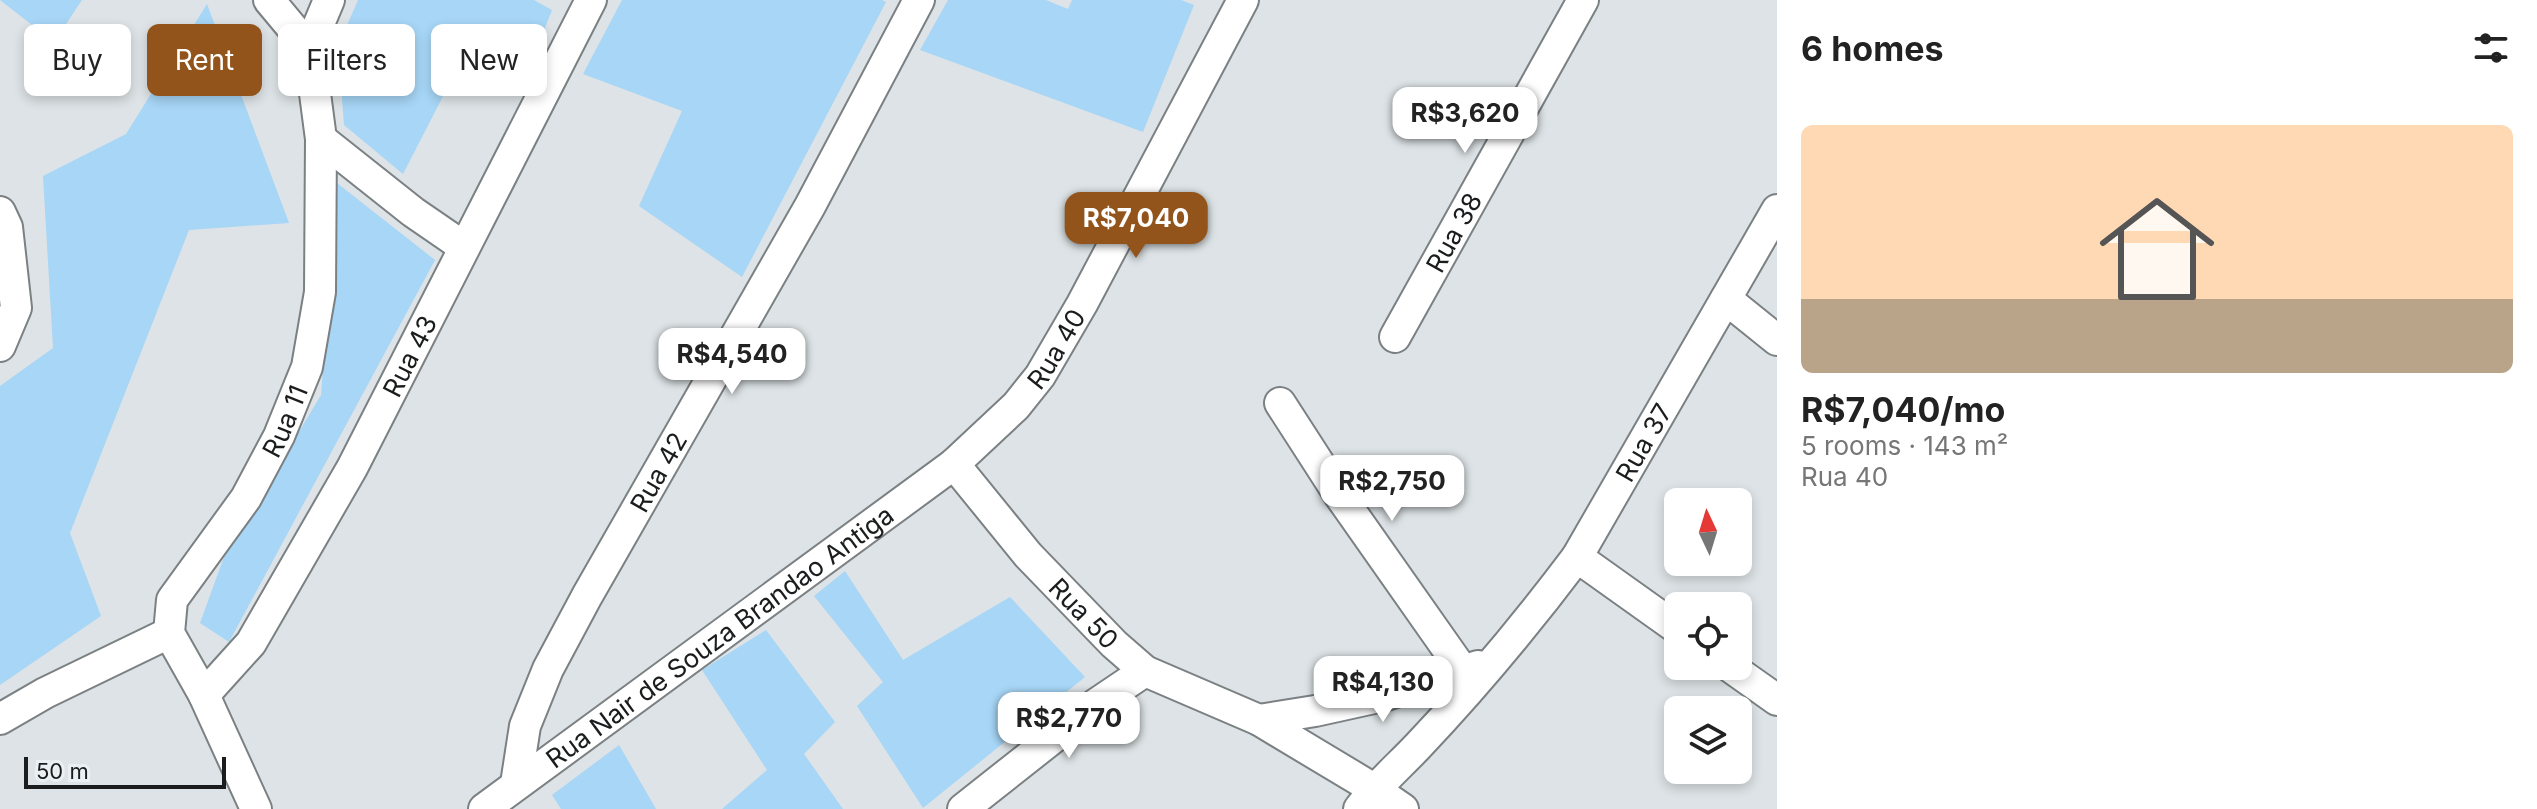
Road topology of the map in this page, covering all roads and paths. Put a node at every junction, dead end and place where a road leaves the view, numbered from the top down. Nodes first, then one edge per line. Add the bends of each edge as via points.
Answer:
1 (269, 0) edge
2 (329, 0) edge
3 (591, 0) edge
4 (919, 0) edge
5 (1243, 0) edge
6 (1583, 0) edge
7 (289, 24) edge
8 (319, 24) edge
9 (315, 96) edge
10 (321, 139) junction
11 (1777, 210) edge
12 (0, 212) edge
13 (464, 247) junction
14 (1726, 299) junction
15 (1395, 337) dead end
16 (1777, 340) edge
17 (0, 346) edge
18 (1280, 403) dead end
19 (954, 464) junction
20 (1577, 557) junction
21 (1664, 619) edge
22 (169, 633) junction
23 (1477, 667) junction
24 (1145, 671) junction
25 (1749, 680) edge
26 (204, 695) junction
27 (1777, 700) edge
28 (0, 719) edge
29 (1259, 720) junction
30 (516, 784) junction
31 (1366, 799) edge
32 (256, 809) edge
33 (484, 809) edge
34 (963, 809) edge
35 (1403, 809) edge

1 - 7 street
2 - 8 street
3 - 13 street, Rua 43
4 - 30 street, Rua 42 via 810,206 548,669 525,726
5 - 19 street, Rua 40 via 1040,376
6 - 15 street, Rua 38
9 - 10 street, Rua 11
10 - 13 street
10 - 22 street, Rua 11 via 320,292 307,367 246,498 172,600
11 - 14 street, Rua 37
12 - 17 street via 7,227 16,308
13 - 26 street, Rua 43 via 352,468 251,643
14 - 16 street
14 - 20 street, Rua 37
18 - 23 street via 1340,496
19 - 24 street, Rua 50 via 1028,555
19 - 30 street, Rua Nair de Souza Brandao Antiga
20 - 21 street
20 - 23 street, Rua 37 via 1541,605
22 - 26 street
22 - 28 street
23 - 29 street via 1383,696
23 - 31 street, Rua 37 via 1417,747
24 - 29 street, Rua 50
24 - 34 street
25 - 27 street
26 - 32 street
29 - 31 street, Rua 50
30 - 33 street, Rua Nair de Souza Brandao Antiga
31 - 35 street, Rua 50

